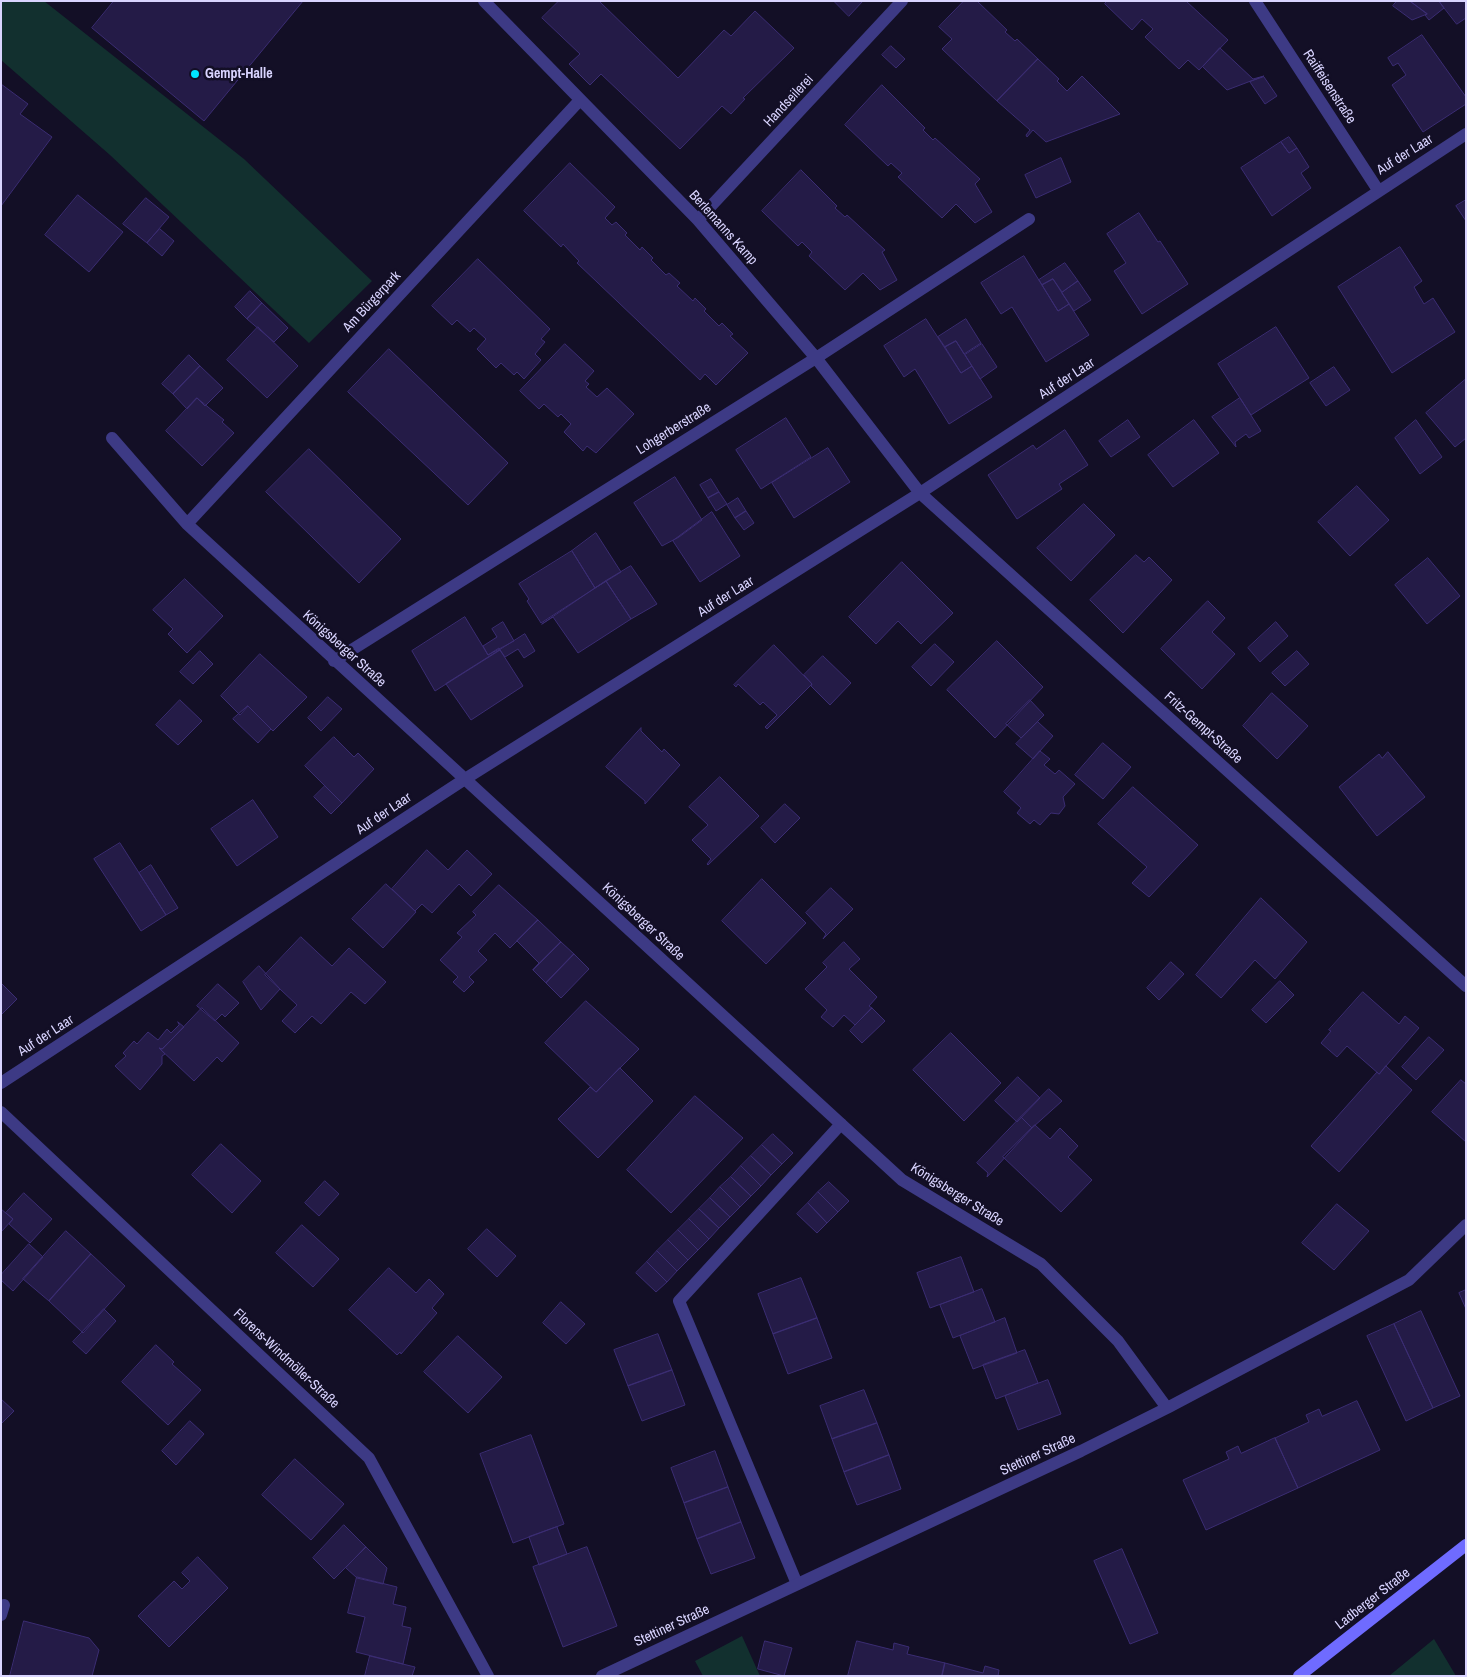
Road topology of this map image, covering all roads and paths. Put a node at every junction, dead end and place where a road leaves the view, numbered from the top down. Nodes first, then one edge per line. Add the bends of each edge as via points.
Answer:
1 (484, 1) edge
2 (902, 1) edge
3 (1255, 1) edge
4 (580, 100) junction
5 (1466, 134) edge
6 (1378, 190) junction
7 (1029, 219) dead end
8 (698, 220) junction
9 (816, 358) junction
10 (112, 438) dead end
11 (920, 493) junction
12 (187, 524) junction
13 (334, 661) junction
14 (465, 779) junction
15 (1466, 986) edge
16 (1, 1083) edge
17 (1, 1112) edge
18 (842, 1124) junction
19 (1466, 1225) edge
20 (1167, 1408) junction
21 (1466, 1546) edge
22 (798, 1584) junction
23 (488, 1676) edge
24 (602, 1676) edge
25 (1299, 1676) edge

1 - 4 street, Berlemanns Kamp
2 - 8 street, Handseilerei
3 - 6 street, Raiffeisenstraße
4 - 8 street, Berlemanns Kamp
4 - 12 street, Am Bürgerpark
5 - 6 street, Auf der Laar
6 - 11 street, Auf der Laar
7 - 9 street, Lohgerberstraße
8 - 9 street, Berlemanns Kamp
9 - 11 street, Berlemanns Kamp
9 - 13 street, Lohgerberstraße
10 - 12 street, Königsberger Straße
11 - 14 street, Auf der Laar
11 - 15 street, Fritz-Gempt-Straße
12 - 13 street, Königsberger Straße
13 - 14 street, Königsberger Straße
14 - 16 street, Auf der Laar
14 - 18 street, Königsberger Straße
17 - 23 street, Florens-Windmöller-Straße via 369,1458
18 - 20 street, Königsberger Straße via 902,1180 1041,1264 1118,1341
18 - 22 street via 679,1301
19 - 20 street, Stettiner Straße via 1408,1280
20 - 22 street, Stettiner Straße
21 - 25 main road, Ladberger Straße
22 - 24 street, Stettiner Straße

